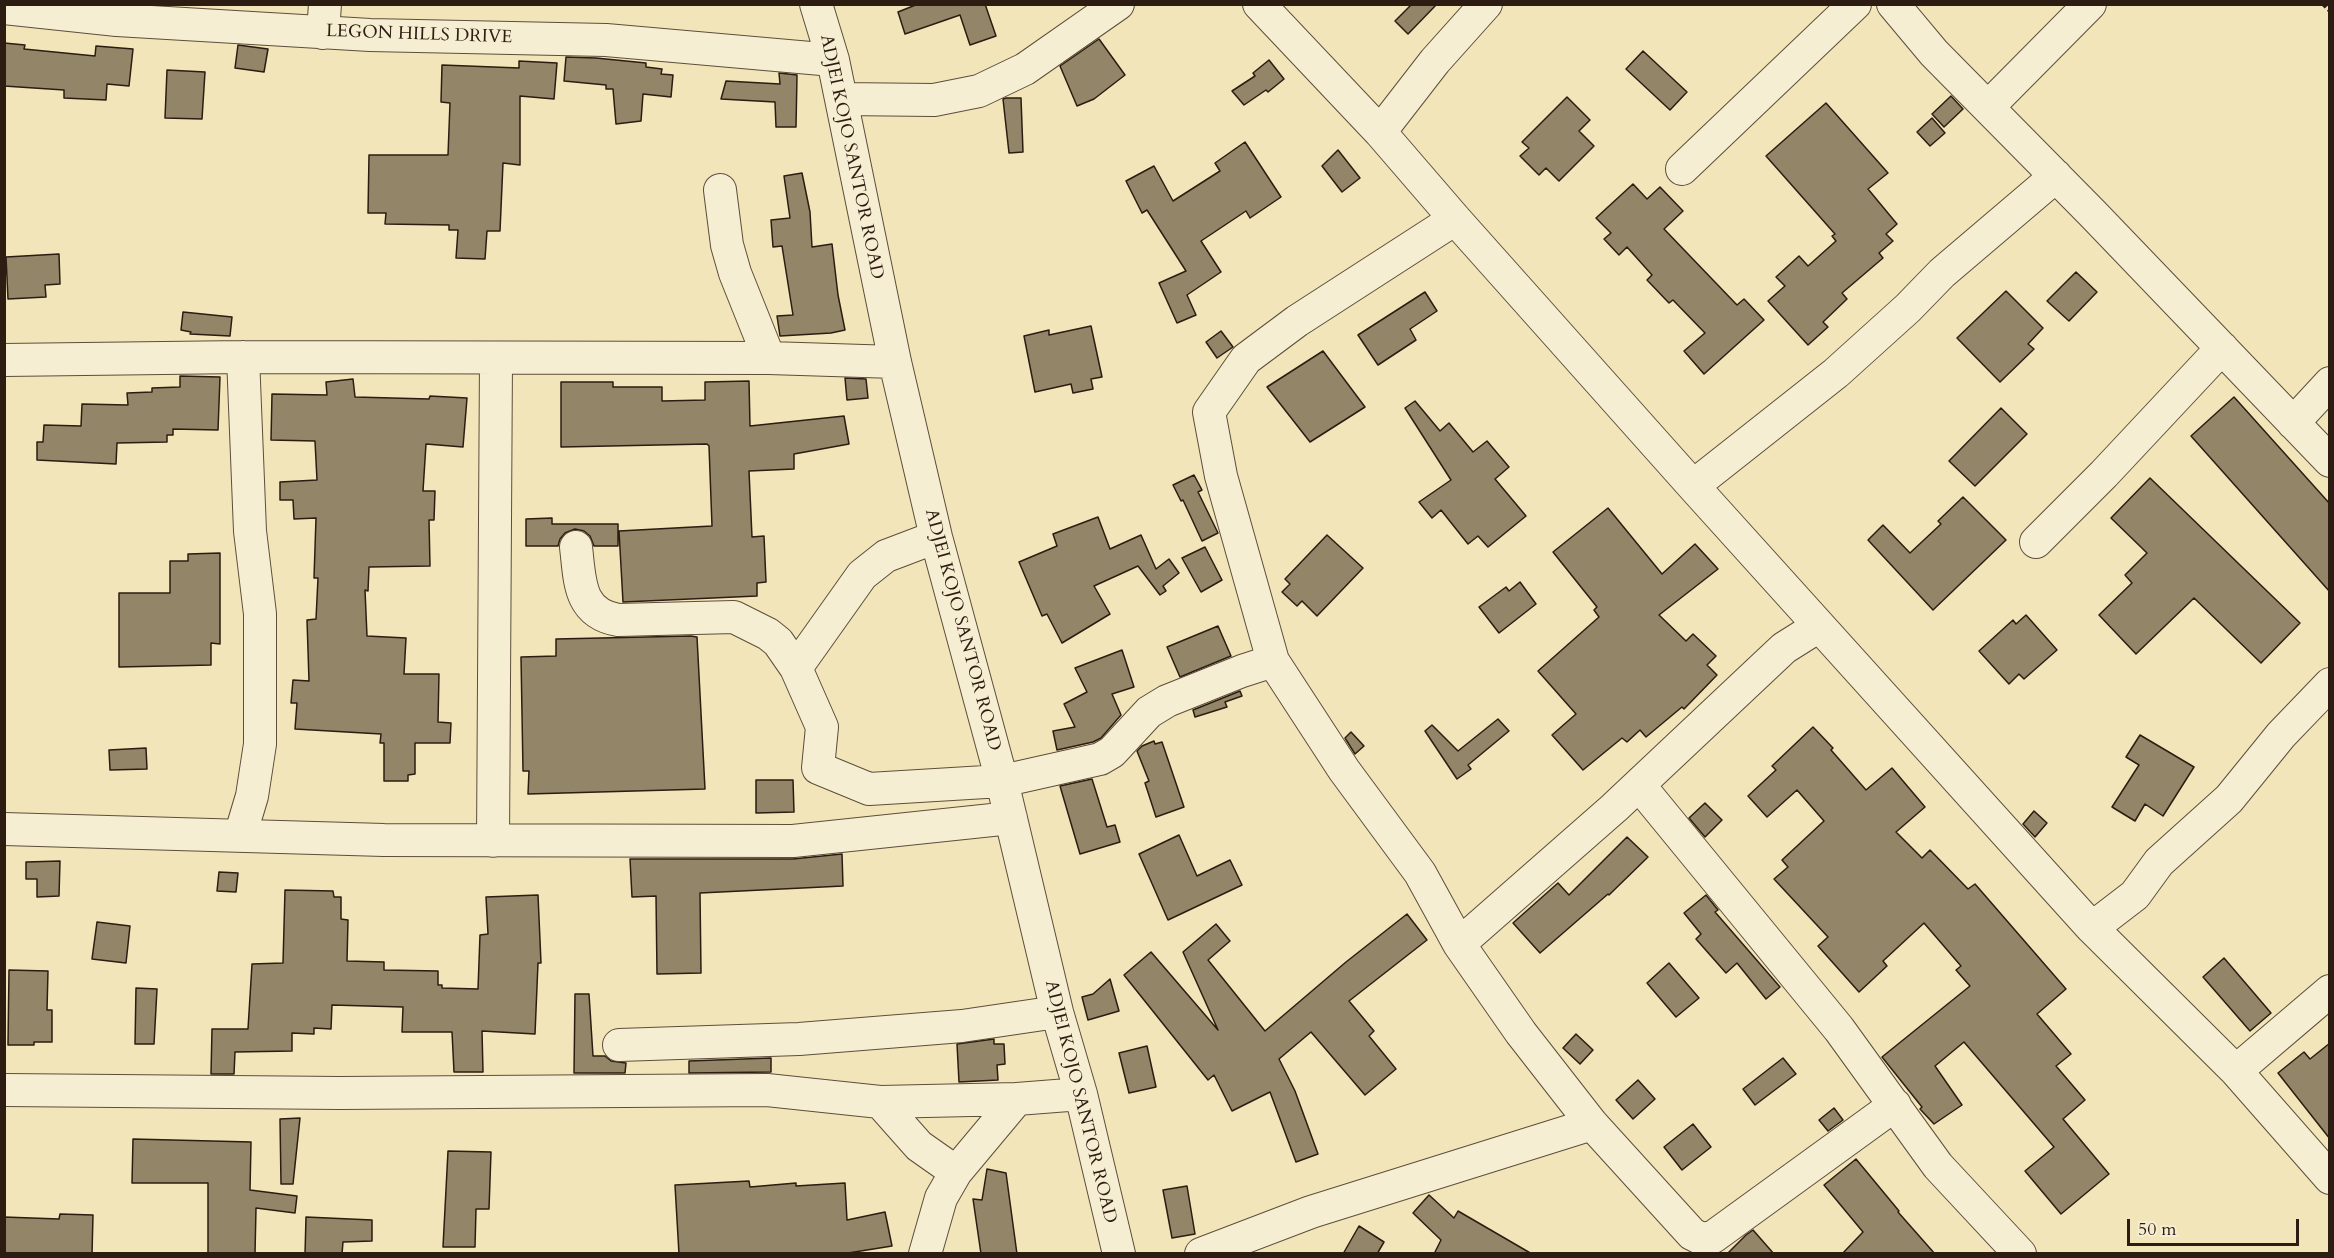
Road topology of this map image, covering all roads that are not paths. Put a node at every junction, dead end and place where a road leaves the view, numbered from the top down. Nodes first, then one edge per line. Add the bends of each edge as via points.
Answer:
1 (816, 4) edge
2 (1118, 4) edge
3 (1260, 4) edge
4 (1486, 4) edge
5 (1855, 4) edge
6 (1893, 4) edge
7 (2090, 4) edge
8 (4, 8) edge
9 (62, 9) edge
10 (324, 19) edge
11 (833, 60) junction
12 (841, 99) junction
13 (1988, 107) junction
14 (1380, 132) junction
15 (1682, 169) dead end
16 (2056, 176) junction
17 (720, 190) dead end
18 (1455, 219) junction
19 (2222, 348) junction
20 (243, 357) junction
21 (496, 358) junction
22 (770, 358) junction
23 (4, 360) edge
24 (895, 362) junction
25 (2330, 383) edge
26 (2293, 423) junction
27 (2330, 461) edge
28 (1693, 486) junction
29 (936, 537) junction
30 (2036, 542) dead end
31 (576, 547) dead end
32 (1819, 626) junction
33 (1273, 661) junction
34 (796, 668) junction
35 (2330, 684) edge
36 (1002, 781) junction
37 (1639, 785) junction
38 (1011, 818) junction
39 (4, 830) edge
40 (240, 836) junction
41 (493, 841) junction
42 (2092, 928) junction
43 (1459, 944) junction
44 (2330, 991) edge
45 (1057, 1012) junction
46 (619, 1045) dead end
47 (2236, 1071) junction
48 (4, 1090) edge
49 (1081, 1094) junction
50 (1017, 1099) junction
51 (880, 1102) junction
52 (1895, 1106) junction
53 (1592, 1124) junction
54 (956, 1172) junction
55 (2330, 1178) edge
56 (925, 1254) edge
57 (1119, 1254) edge
58 (1201, 1254) edge
59 (2020, 1254) edge

1 - 11 street, ADJEI KOJO SANTOR ROAD
2 - 12 street via 1025,69 979,91 934,100
3 - 14 street
4 - 14 street
5 - 15 street
6 - 13 street via 1934,53
7 - 13 street
8 - 9 street, LEGON HILLS DRIVE
9 - 10 street, LEGON HILLS DRIVE via 117,20
10 - 11 street, LEGON HILLS DRIVE
11 - 12 street, ADJEI KOJO SANTOR ROAD
12 - 24 street, ADJEI KOJO SANTOR ROAD
13 - 16 street
14 - 18 street
16 - 19 street
16 - 28 street via 1942,273 1836,373
17 - 22 street via 735,273
18 - 28 street
18 - 33 street via 1246,359 1209,412 1221,476
19 - 26 street
19 - 30 street
20 - 21 street
20 - 23 street
20 - 40 street via 250,531 260,614 260,744 252,796
21 - 22 street
21 - 41 street
22 - 24 street
24 - 29 street, ADJEI KOJO SANTOR ROAD
25 - 26 street
26 - 27 street
28 - 32 street
29 - 34 street via 886,556 862,575
29 - 36 street, ADJEI KOJO SANTOR ROAD
31 - 34 street via 582,591 597,612 618,620 734,617 778,642
32 - 37 street via 1784,648
32 - 42 street
33 - 36 street via 1158,706 1100,759
33 - 43 street via 1344,770 1420,873
34 - 36 street via 822,727 818,768 869,789
35 - 42 street via 2281,735 2229,799 2159,862 2135,895
36 - 38 street, ADJEI KOJO SANTOR ROAD
37 - 43 street
37 - 52 street via 1839,1029
38 - 41 street via 793,841
38 - 45 street, ADJEI KOJO SANTOR ROAD
39 - 40 street
40 - 41 street
42 - 47 street
43 - 53 street via 1521,1033
44 - 47 street
45 - 46 street via 962,1026 799,1039
45 - 49 street, ADJEI KOJO SANTOR ROAD
47 - 55 street
48 - 51 street via 363,1093 767,1089
49 - 50 street
49 - 57 street, ADJEI KOJO SANTOR ROAD
50 - 51 street
50 - 54 street
51 - 54 street via 919,1146
52 - 53 street via 1713,1238 1702,1239 1692,1234
52 - 59 street via 1938,1166
53 - 58 street via 1311,1212
54 - 56 street via 941,1198

